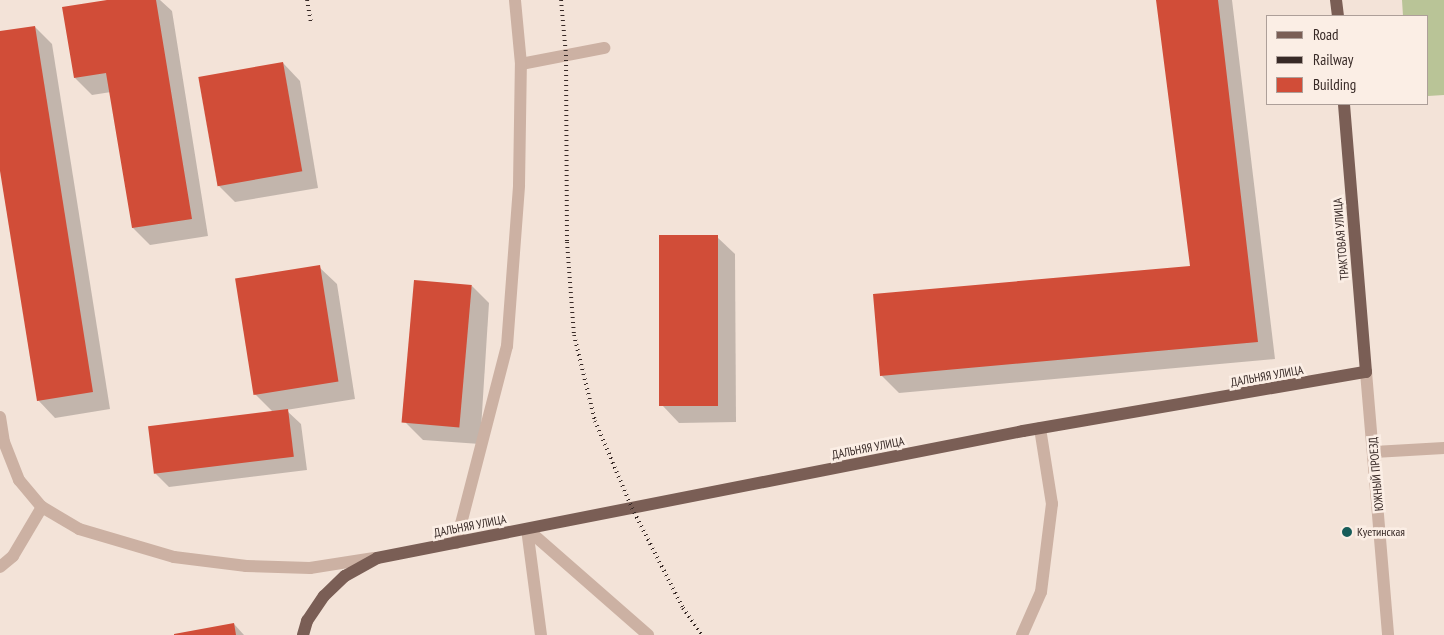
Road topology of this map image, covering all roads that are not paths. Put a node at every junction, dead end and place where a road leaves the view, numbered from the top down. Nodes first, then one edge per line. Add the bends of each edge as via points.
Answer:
1 (515, 0) edge
2 (1336, 0) edge
3 (1338, 15) edge
4 (604, 48) dead end
5 (521, 64) junction
6 (1344, 105) edge
7 (1366, 372) junction
8 (0, 417) edge
9 (1040, 428) junction
10 (1444, 448) edge
11 (1374, 452) junction
12 (42, 507) junction
13 (527, 529) junction
14 (456, 543) junction
15 (377, 558) junction
16 (0, 567) edge
17 (303, 635) edge
18 (541, 635) edge
19 (648, 635) edge
20 (1022, 635) edge
21 (1388, 635) edge

1 - 5 street
2 - 3 main road
4 - 5 street
5 - 14 street via 519,185 507,346
6 - 7 main road, ТРАКТОВАЯ УЛИЦА
7 - 9 main road, ДАЛЬНЯЯ УЛИЦА
7 - 11 street, ЮЖНЫЙ ПРОЕЗД
8 - 12 street via 4,442 19,480
9 - 13 main road, ДАЛЬНЯЯ УЛИЦА
9 - 20 street via 1052,504 1041,592
10 - 11 street
11 - 21 street, ЮЖНЫЙ ПРОЕЗД
12 - 15 street via 79,529 174,557 246,566 310,568
12 - 16 street via 13,556
13 - 14 main road, ДАЛЬНЯЯ УЛИЦА
13 - 18 street
13 - 19 street
14 - 15 main road, ДАЛЬНЯЯ УЛИЦА
15 - 17 main road, ДАЛЬНЯЯ УЛИЦА via 345,576 324,596 307,621

